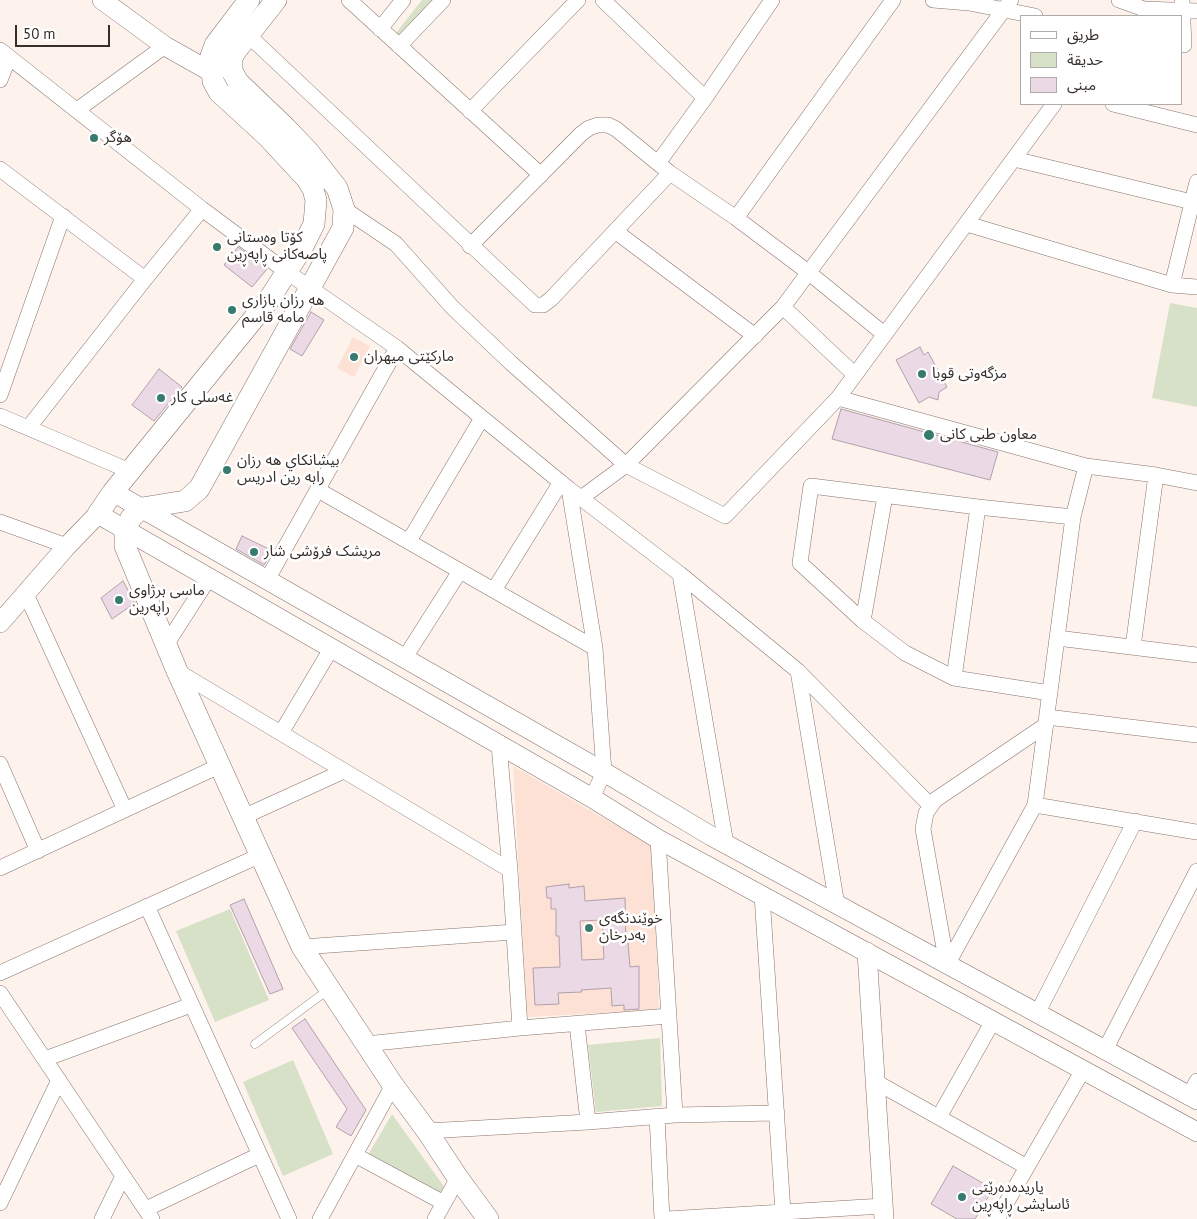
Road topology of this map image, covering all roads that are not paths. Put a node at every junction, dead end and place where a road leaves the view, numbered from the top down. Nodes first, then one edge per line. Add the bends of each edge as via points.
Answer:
1 (102, 0) edge
2 (249, 0) edge
3 (276, 0) edge
4 (349, 0) edge
5 (403, 0) edge
6 (442, 0) edge
7 (578, 0) edge
8 (603, 0) edge
9 (772, 0) edge
10 (893, 0) edge
11 (933, 0) edge
12 (1126, 1) edge
13 (1008, 5) edge
14 (1187, 7) edge
15 (1033, 15) edge
16 (1120, 15) edge
17 (380, 29) junction
18 (248, 35) junction
19 (1187, 44) edge
20 (165, 46) junction
21 (399, 46) junction
22 (4, 54) edge
23 (222, 69) junction
24 (0, 80) edge
25 (705, 98) junction
26 (1053, 105) edge
27 (1117, 105) edge
28 (76, 110) junction
29 (470, 111) junction
30 (1197, 125) edge
31 (1014, 159) junction
32 (658, 163) junction
33 (0, 170) edge
34 (670, 173) junction
35 (541, 176) junction
36 (1197, 182) edge
37 (1192, 202) junction
38 (202, 209) junction
39 (344, 209) junction
40 (63, 216) junction
41 (736, 218) junction
42 (967, 224) junction
43 (615, 231) junction
44 (470, 246) junction
45 (287, 272) junction
46 (808, 272) junction
47 (145, 279) junction
48 (1172, 285) junction
49 (310, 287) junction
50 (1197, 287) edge
51 (783, 307) junction
52 (884, 334) junction
53 (755, 336) junction
54 (397, 348) junction
55 (854, 374) junction
56 (0, 395) edge
57 (838, 398) junction
58 (0, 416) edge
59 (482, 418) junction
60 (29, 427) junction
61 (626, 465) junction
62 (1086, 466) junction
63 (130, 471) junction
64 (1156, 475) junction
65 (1197, 482) edge
66 (318, 490) junction
67 (570, 490) junction
68 (113, 492) junction
69 (885, 496) junction
70 (978, 507) junction
71 (142, 508) junction
72 (98, 514) junction
73 (1072, 517) junction
74 (0, 522) edge
75 (125, 530) junction
76 (409, 541) junction
77 (66, 546) junction
78 (460, 571) junction
79 (680, 574) junction
80 (209, 578) junction
81 (267, 580) junction
82 (494, 590) junction
83 (26, 594) junction
84 (863, 621) junction
85 (0, 623) edge
86 (1058, 638) junction
87 (166, 645) junction
88 (1132, 647) junction
89 (595, 648) junction
90 (331, 649) junction
91 (1197, 655) edge
92 (404, 659) junction
93 (177, 671) junction
94 (798, 671) junction
95 (954, 678) junction
96 (1050, 693) junction
97 (1046, 721) junction
98 (281, 733) junction
99 (1197, 735) edge
100 (499, 745) junction
101 (0, 764) edge
102 (219, 766) junction
103 (344, 771) junction
104 (604, 772) junction
105 (592, 798) junction
106 (930, 805) junction
107 (1035, 805) junction
108 (125, 810) junction
109 (244, 817) junction
110 (1135, 822) junction
111 (1197, 832) edge
112 (658, 839) junction
113 (726, 844) junction
114 (38, 850) junction
115 (261, 854) junction
116 (0, 868) edge
117 (510, 870) junction
118 (1197, 871) edge
119 (762, 895) junction
120 (837, 905) junction
121 (147, 906) junction
122 (514, 932) junction
123 (302, 947) junction
124 (867, 952) junction
125 (948, 965) junction
126 (0, 973) edge
127 (330, 989) junction
128 (0, 993) edge
129 (192, 1005) junction
130 (1037, 1014) junction
131 (669, 1016) junction
132 (993, 1020) junction
133 (577, 1024) junction
134 (1058, 1025) junction
135 (520, 1028) junction
136 (255, 1044) dead end
137 (366, 1044) junction
138 (1046, 1049) junction
139 (1105, 1050) junction
140 (45, 1060) junction
141 (1083, 1070) junction
142 (59, 1080) junction
143 (876, 1082) junction
144 (394, 1085) junction
145 (1194, 1092) edge
146 (777, 1113) junction
147 (675, 1115) junction
148 (657, 1116) junction
149 (939, 1117) junction
150 (588, 1122) junction
151 (427, 1131) junction
152 (1197, 1132) edge
153 (260, 1155) junction
154 (355, 1155) junction
155 (1027, 1167) junction
156 (123, 1176) junction
157 (458, 1178) junction
158 (0, 1203) edge
159 (444, 1204) junction
160 (782, 1212) junction
161 (883, 1212) edge
162 (149, 1214) edge
163 (102, 1219) edge
164 (288, 1219) edge
165 (320, 1219) edge
166 (435, 1219) edge
167 (488, 1219) edge
168 (662, 1219) edge
169 (675, 1219) edge
170 (997, 1219) edge

1 - 20 street
2 - 23 main road via 215,44 211,56
3 - 18 main road
4 - 17 street
5 - 17 street
6 - 21 street
7 - 29 street
8 - 25 street
9 - 25 street
10 - 41 street
11 - 13 street
12 - 14 street via 1144,9
12 - 16 street
13 - 15 street
13 - 46 street
14 - 19 street
17 - 21 street
18 - 23 main road
18 - 44 street
20 - 23 street
20 - 28 street
21 - 29 street
22 - 24 street
22 - 28 street
23 - 39 main road via 232,71 238,82 286,128 327,175 337,188
23 - 45 main road via 213,81 219,92 287,157 313,189 316,206 314,224
25 - 32 street
26 - 31 street
27 - 30 street
28 - 38 street
29 - 35 street
31 - 37 street
31 - 42 street
32 - 34 street
32 - 35 street via 616,129 598,125 581,134
33 - 40 street
34 - 41 street
34 - 43 street
35 - 44 street
36 - 37 street
37 - 48 street
38 - 45 street
38 - 47 street
39 - 49 main road via 343,228
39 - 61 street via 396,244 459,313
40 - 47 street
40 - 56 street
41 - 46 street
42 - 48 street
42 - 52 street
43 - 44 street via 541,306 532,303
43 - 53 street
45 - 49 street
45 - 63 main road via 268,301
46 - 51 street
46 - 52 street
47 - 60 street
48 - 50 street
49 - 54 street
49 - 71 main road via 199,489 185,501
51 - 53 street
51 - 55 street
52 - 55 street
53 - 61 street
54 - 59 street
54 - 66 street
55 - 57 street
57 - 61 street via 725,516
57 - 62 street
58 - 60 street
59 - 67 street
59 - 76 street
60 - 63 street
61 - 67 street
62 - 64 street
62 - 73 street
63 - 68 main road
64 - 65 street
64 - 88 street
66 - 76 street
66 - 81 street
67 - 79 street
67 - 82 street
67 - 89 street
68 - 71 street
68 - 72 main road
69 - 70 street
69 - 84 street
69 - 84 street via 811,486 800,563
70 - 73 street
70 - 95 street
71 - 75 main road via 131,518
71 - 81 street
72 - 75 street
72 - 77 street
73 - 86 street
74 - 77 street
75 - 80 street
75 - 87 main road via 127,552
76 - 78 street
77 - 83 street
78 - 82 street
78 - 92 street
79 - 94 street
79 - 113 street
80 - 87 street
80 - 90 street
81 - 92 street
82 - 89 street
83 - 85 street
83 - 108 street
84 - 95 street via 906,653
86 - 88 street
86 - 96 street
87 - 93 main road
88 - 91 street
89 - 104 street
90 - 98 street
90 - 100 street
92 - 104 street
93 - 98 street
93 - 102 main road
94 - 106 street
94 - 120 street
95 - 96 street
96 - 97 street
97 - 99 street
97 - 106 street
97 - 107 street
98 - 103 street
100 - 105 street
100 - 117 street
101 - 114 street
102 - 108 street
102 - 109 main road
103 - 109 street
103 - 117 street
104 - 105 street
104 - 113 street
105 - 112 street
106 - 125 street via 923,829
107 - 110 street
107 - 125 street
108 - 114 street
109 - 115 main road
110 - 111 street
110 - 130 street
112 - 119 street
112 - 131 street
113 - 120 street
114 - 116 street
115 - 121 street
115 - 123 main road
117 - 122 street
118 - 139 street
119 - 124 street
119 - 146 street
120 - 125 street
121 - 126 street
121 - 129 street
122 - 123 street
122 - 135 street
123 - 127 main road
124 - 132 street
124 - 143 street
125 - 130 street
127 - 136 lane
127 - 137 main road
128 - 140 street
129 - 140 street
129 - 153 street
130 - 134 street
131 - 133 street
131 - 147 street
132 - 138 street
132 - 149 street
133 - 135 street
133 - 150 street
134 - 138 street
134 - 139 street
135 - 137 street
137 - 144 main road
138 - 141 street
139 - 145 street
140 - 142 street
141 - 152 street
141 - 155 street
142 - 156 street
142 - 158 street
143 - 149 street
143 - 161 street
144 - 151 main road
144 - 154 street
146 - 147 street
146 - 160 street
147 - 148 street
148 - 150 street
148 - 168 street
149 - 155 street
150 - 151 street
151 - 157 main road
153 - 162 street
153 - 164 street
154 - 159 street
154 - 165 street
155 - 170 street
156 - 162 street
156 - 163 street
157 - 159 street
157 - 167 main road
159 - 166 street
160 - 161 street
160 - 169 street

